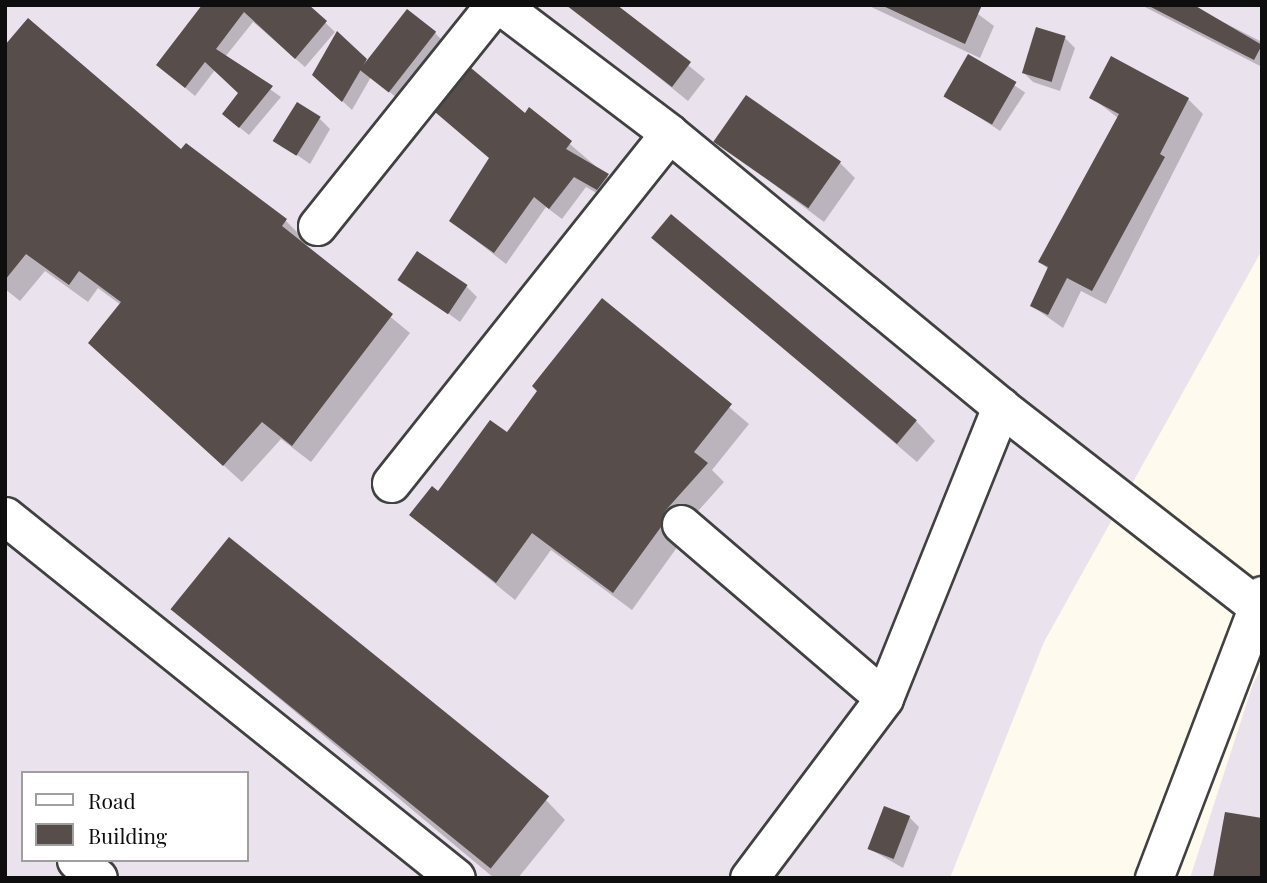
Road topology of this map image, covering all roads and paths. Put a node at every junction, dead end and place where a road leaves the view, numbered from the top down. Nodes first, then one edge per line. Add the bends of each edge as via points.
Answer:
1 (497, 5) edge
2 (669, 133) junction
3 (317, 226) dead end
4 (1002, 407) junction
5 (391, 483) dead end
6 (5, 516) edge
7 (681, 524) dead end
8 (1260, 604) edge
9 (884, 698) junction
10 (78, 862) edge
11 (98, 878) edge
12 (456, 878) edge
13 (749, 878) edge
14 (1154, 878) edge

1 - 2 street
1 - 3 street
2 - 4 street
2 - 5 street
4 - 8 street
4 - 9 street
6 - 12 street
7 - 9 street
8 - 14 street
9 - 13 street
10 - 11 street

